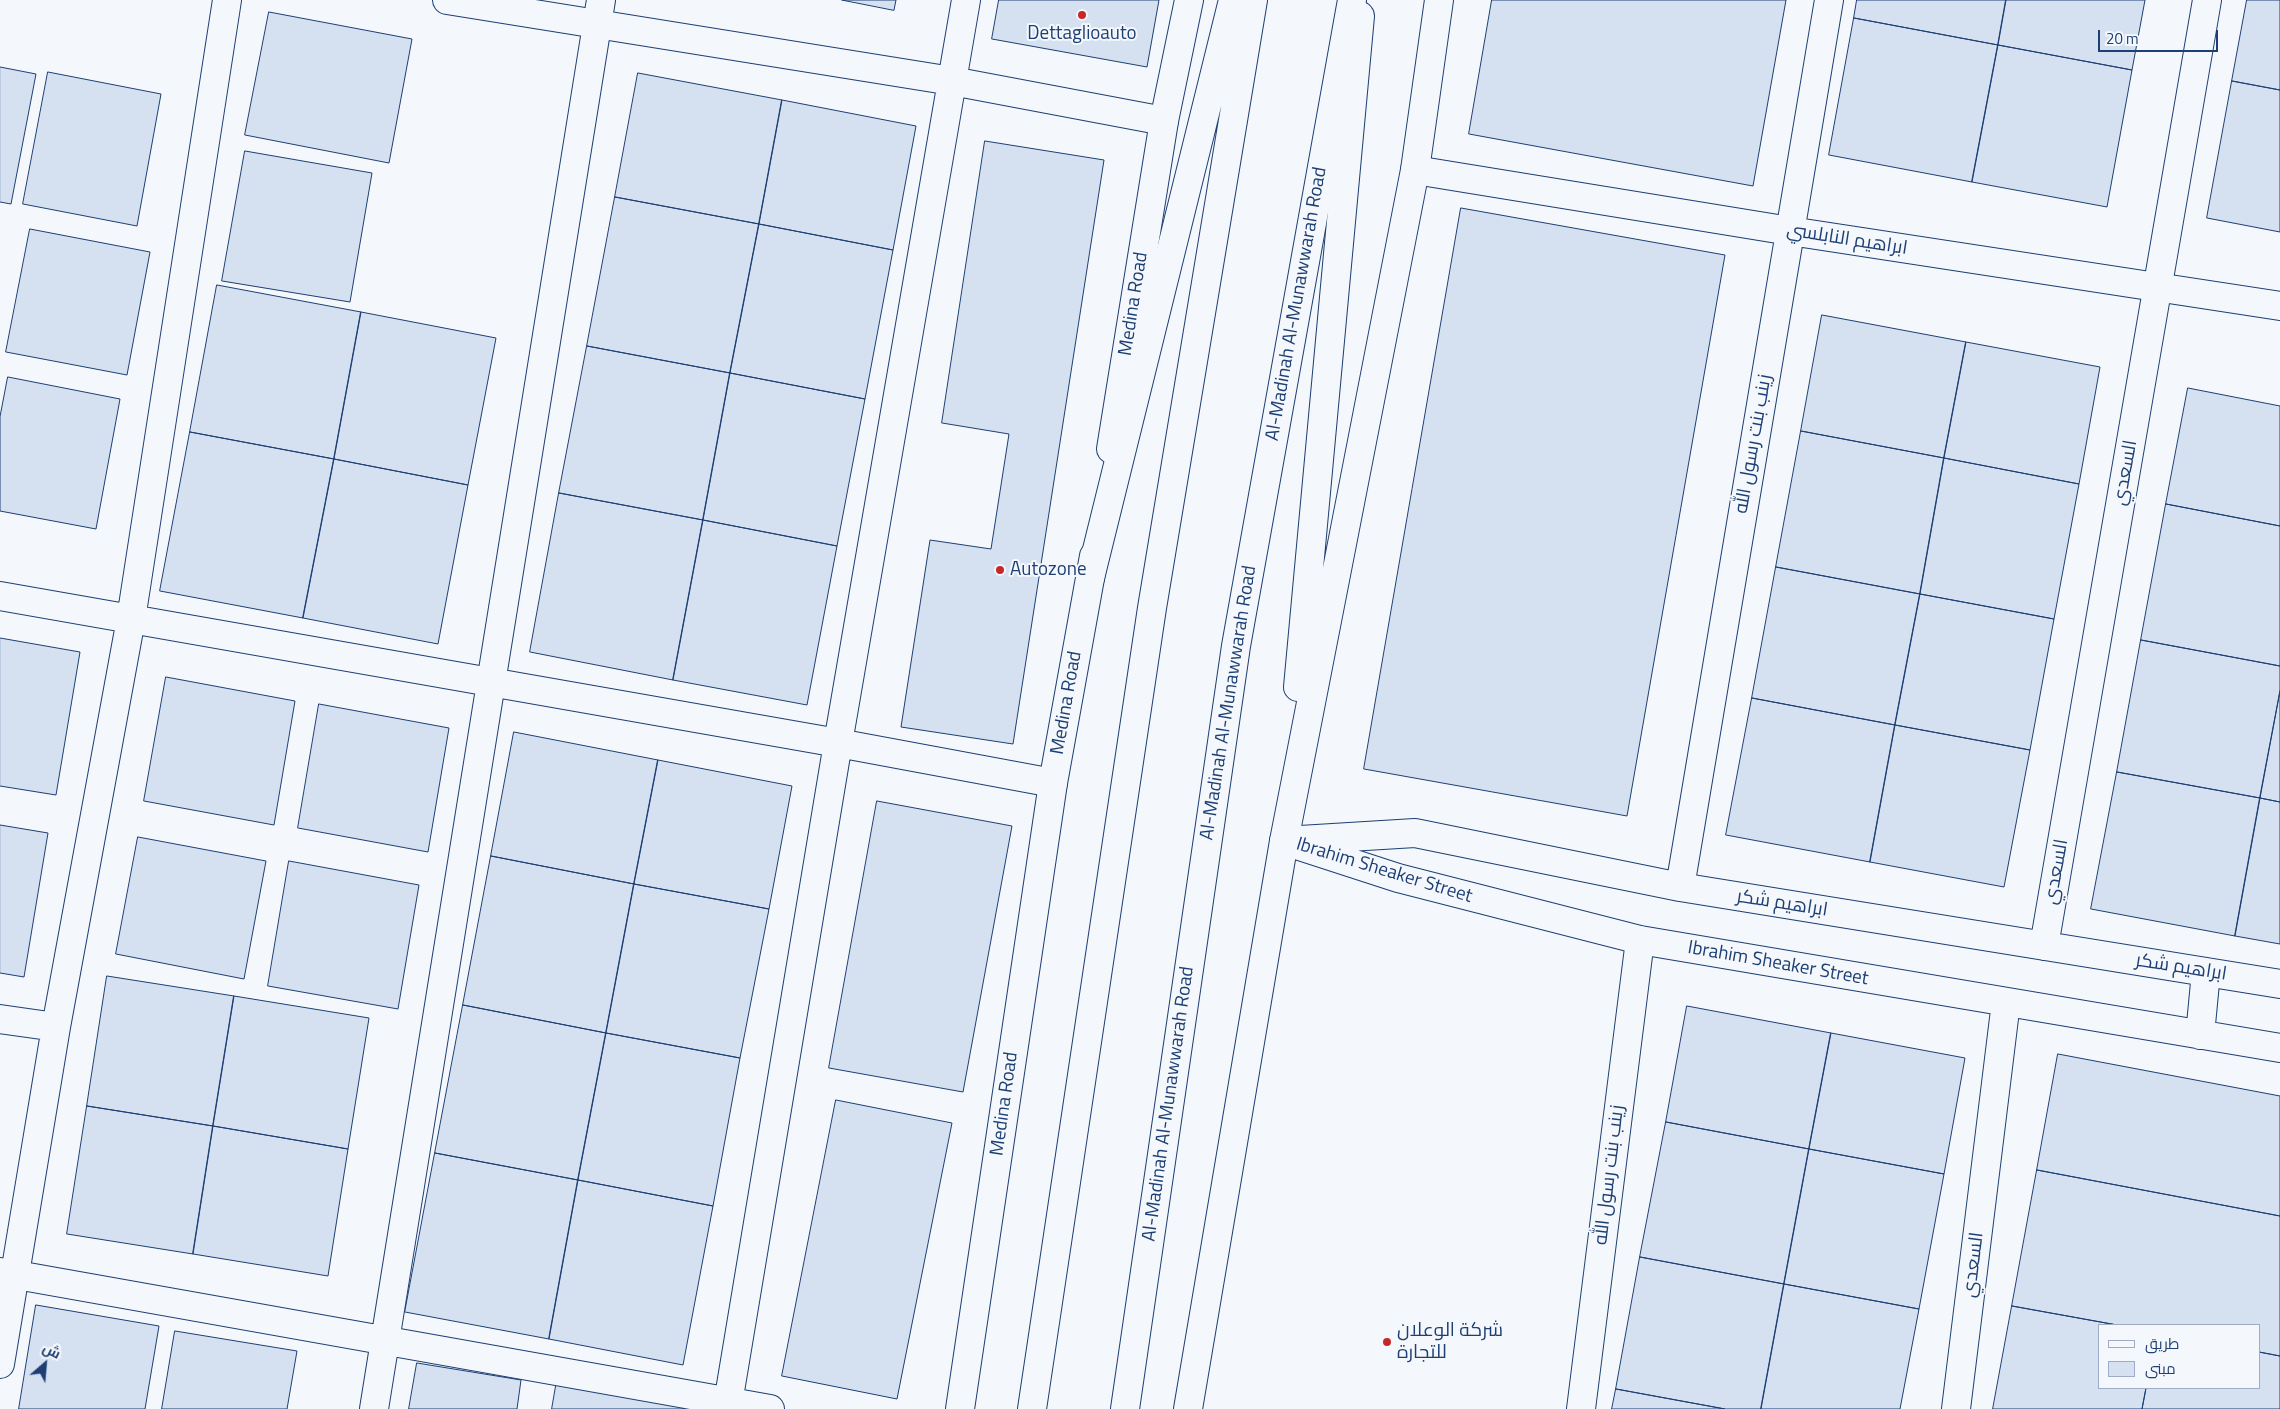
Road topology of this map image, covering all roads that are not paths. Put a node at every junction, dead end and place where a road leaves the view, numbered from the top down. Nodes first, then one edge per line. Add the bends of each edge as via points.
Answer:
1 (227, 0) edge
2 (447, 0) edge
3 (966, 0) edge
4 (1189, 0) edge
5 (1233, 0) edge
6 (1253, 0) edge
7 (1352, 0) edge
8 (1361, 0) edge
9 (1439, 0) edge
10 (1829, 0) edge
11 (2208, 0) edge
12 (599, 12) edge
13 (952, 81) junction
14 (1164, 122) junction
15 (1415, 170) junction
16 (1790, 231) junction
17 (2158, 287) junction
18 (2280, 306) edge
19 (1090, 578) junction
20 (0, 596) edge
21 (130, 619) junction
22 (491, 682) junction
23 (838, 743) junction
24 (1053, 783) junction
25 (1284, 841) junction
26 (1680, 887) junction
27 (1640, 940) junction
28 (2044, 946) junction
29 (2206, 972) junction
30 (2280, 984) edge
31 (2006, 1002) junction
32 (0, 1019) edge
33 (56, 1027) junction
34 (2200, 1035) junction
35 (2280, 1048) edge
36 (8, 1273) edge
37 (385, 1340) junction
38 (0, 1364) edge
39 (728, 1405) edge
40 (374, 1409) edge
41 (770, 1409) edge
42 (960, 1409) edge
43 (1032, 1409) edge
44 (1125, 1409) edge
45 (1188, 1409) edge
46 (1581, 1409) edge
47 (1956, 1409) edge

1 - 21 main road
2 - 12 main road
3 - 13 main road
4 - 14 main road, Medina Road
5 - 19 main road
6 - 43 main road via 1152,608
7 - 44 main road, Al-Madinah Al-Munawwarah Road via 1236,646
8 - 25 main road
9 - 15 main road
10 - 16 main road, زينب بنت رسول الله
11 - 17 main road, السعدي
12 - 13 main road
12 - 22 main road
13 - 14 main road
13 - 23 main road
14 - 19 main road, Medina Road
15 - 16 main road, ابراهيم النابلسي
15 - 25 main road
16 - 17 main road, ابراهيم النابلسي
16 - 26 main road, زينب بنت رسول الله
17 - 18 main road, ابراهيم النابلسي
17 - 28 main road, السعدي
19 - 24 main road, Medina Road
20 - 21 main road
21 - 22 main road
21 - 33 main road
22 - 23 main road
22 - 37 main road
23 - 24 main road
23 - 39 main road
24 - 42 main road, Medina Road
25 - 26 main road, ابراهيم شكر via 1415,833
25 - 27 main road, Ibrahim Sheaker Street via 1398,878
25 - 45 main road
26 - 28 main road, ابراهيم شكر
27 - 31 main road, Ibrahim Sheaker Street
27 - 46 main road, زينب بنت رسول الله
28 - 29 main road, ابراهيم شكر
29 - 30 main road, ابراهيم شكر
29 - 34 main road
31 - 34 main road, Ibrahim Sheaker Street
31 - 47 main road, السعدي
32 - 33 main road
33 - 36 main road
34 - 35 main road, Ibrahim Sheaker Street
36 - 37 main road
36 - 38 main road
37 - 39 main road
37 - 40 main road
39 - 41 main road

